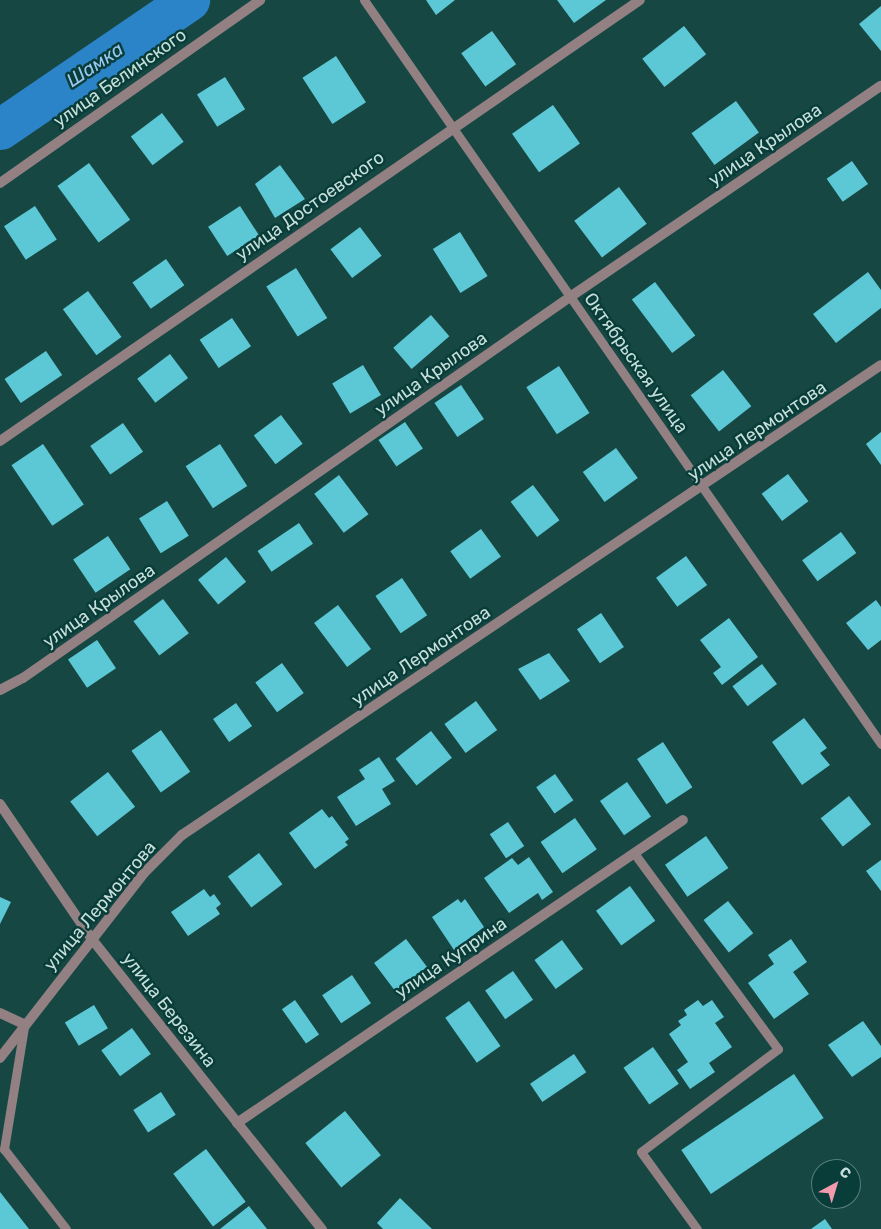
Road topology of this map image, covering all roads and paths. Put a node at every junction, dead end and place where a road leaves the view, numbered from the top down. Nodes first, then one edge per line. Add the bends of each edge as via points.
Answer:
1 (260, 0) edge
2 (364, 0) edge
3 (640, 0) edge
4 (881, 86) edge
5 (450, 129) junction
6 (0, 183) edge
7 (570, 297) junction
8 (881, 365) edge
9 (0, 441) edge
10 (704, 486) junction
11 (0, 690) edge
12 (881, 744) edge
13 (0, 804) edge
14 (683, 820) dead end
15 (634, 853) junction
16 (91, 938) junction
17 (0, 1013) edge
18 (24, 1024) junction
19 (0, 1058) edge
20 (237, 1123) junction
21 (66, 1229) edge
22 (322, 1229) edge
23 (697, 1229) edge

1 - 6 street, улица Белинского
2 - 5 lane, Октябрьская улица
3 - 5 street, улица Достоевского
4 - 7 street, улица Крылова
5 - 7 lane, Октябрьская улица
5 - 9 street, улица Достоевского
7 - 10 lane, Октябрьская улица
7 - 11 street, улица Крылова via 23,678
8 - 10 street, улица Лермонтова
10 - 12 lane, Октябрьская улица
10 - 16 street, улица Лермонтова via 182,835 144,873
13 - 16 street, улица Березина
14 - 15 street, улица Куприна
15 - 20 street, улица Куприна
15 - 23 lane via 778,1049 641,1152
16 - 18 street, улица Лермонтова
16 - 20 street, улица Березина
17 - 18 street
18 - 19 street, улица Лермонтова
18 - 21 lane via 4,1149
20 - 22 street, улица Березина

